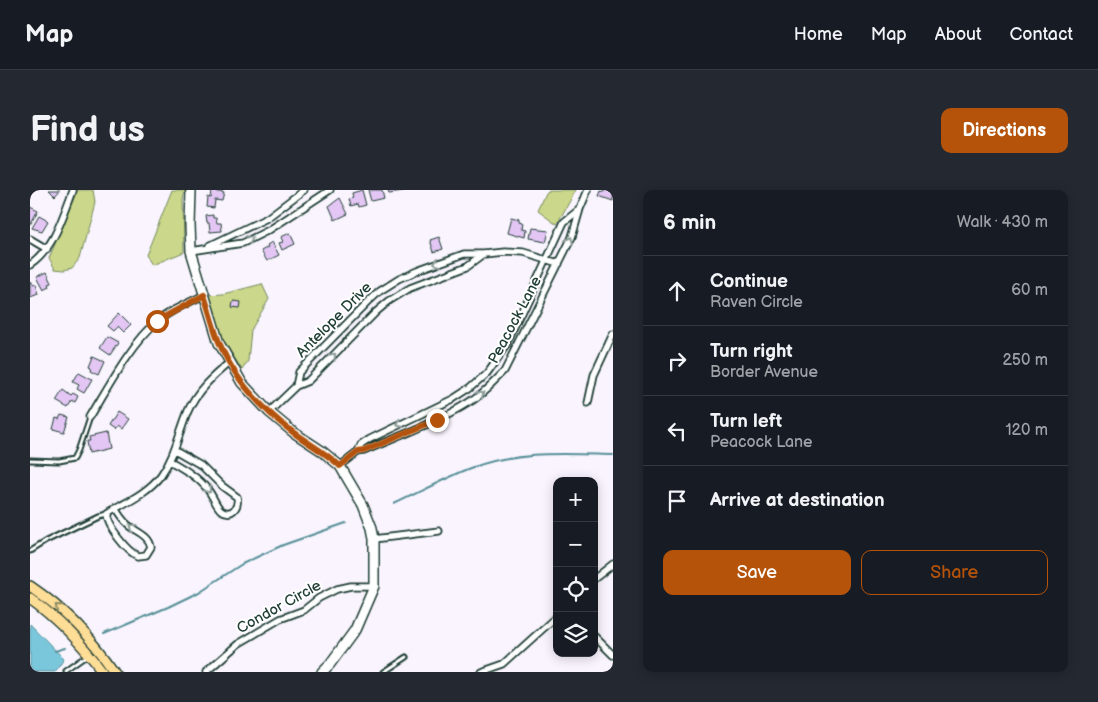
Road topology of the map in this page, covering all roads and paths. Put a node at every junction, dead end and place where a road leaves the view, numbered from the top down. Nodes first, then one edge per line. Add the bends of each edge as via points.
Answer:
1 (73, 190) edge
2 (191, 190) edge
3 (304, 190) edge
4 (330, 190) edge
5 (588, 190) edge
6 (580, 209) junction
7 (30, 239) edge
8 (47, 249) junction
9 (202, 249) junction
10 (191, 251) junction
11 (484, 254) junction
12 (547, 260) junction
13 (559, 264) junction
14 (30, 265) edge
15 (204, 295) junction
16 (367, 303) junction
17 (376, 312) junction
18 (613, 334) edge
19 (230, 362) junction
20 (296, 386) junction
21 (452, 399) junction
22 (588, 403) dead end
23 (457, 409) junction
24 (269, 412) junction
25 (90, 417) joint
26 (175, 450) junction
27 (358, 452) junction
28 (30, 460) edge
29 (170, 460) junction
30 (340, 466) junction
31 (115, 508) junction
32 (106, 514) junction
33 (439, 531) dead end
34 (374, 539) junction
35 (30, 551) edge
36 (613, 564) edge
37 (598, 577) edge
38 (374, 586) junction
39 (30, 588) edge
40 (30, 598) edge
41 (553, 620) edge
42 (598, 640) edge
43 (90, 654) junction
44 (613, 655) edge
45 (406, 657) dead end
46 (66, 671) edge
47 (103, 672) edge
48 (115, 672) edge
49 (206, 672) edge
50 (322, 672) edge
51 (383, 672) edge
52 (481, 672) edge

1 - 8 street
2 - 10 street
3 - 9 street via 266,218
9 -> 4 street via 243,243
5 - 6 street, Peacock Lane
6 - 12 street, Peacock Lane via 564,222
13 -> 6 street, Peacock Lane via 572,237
7 - 8 street
8 - 14 street
9 - 10 street
10 - 15 street
11 - 12 street, Antelope Drive via 523,253
11 -> 16 street, Antelope Drive via 464,254 417,271 399,279
11 - 17 street, Antelope Drive via 468,266 410,288
12 - 13 street, Antelope Drive
12 - 21 street, Peacock Lane via 500,357 482,378
23 -> 13 street, Peacock Lane via 488,388 505,371
15 - 19 street via 219,343
15 - 25 street via 157,321 134,349
16 - 17 street
16 - 20 street, Antelope Drive via 299,372
20 -> 17 street, Antelope Drive via 308,381
18 - 22 street via 594,375
19 - 24 street via 242,383
19 - 26 street via 208,380 197,395 188,410
20 - 24 street, Antelope Drive
21 - 23 street
21 -> 27 street, Peacock Lane via 370,439 361,445
23 - 27 street, Peacock Lane
24 - 30 street
25 - 28 lane via 75,458
26 - 29 street
29 -> 26 street via 200,481 224,512 237,506 237,497 201,465
27 - 30 street, Peacock Lane
29 - 31 street via 151,485
30 - 34 street via 363,505
31 - 32 street
32 -> 31 street via 106,521 129,551 138,556 146,555 151,547 148,540 128,526
32 - 35 lane
33 - 34 street
34 - 38 street
36 - 37 street
38 - 49 street, Condor Circle via 337,589 319,598 304,610 280,619 238,644
38 - 50 street via 354,630
48 -> 39 main road via 67,615
40 - 43 main road via 71,632
41 - 52 street via 504,664
42 - 44 street
43 - 46 lane
43 - 47 main road
45 - 51 lane

